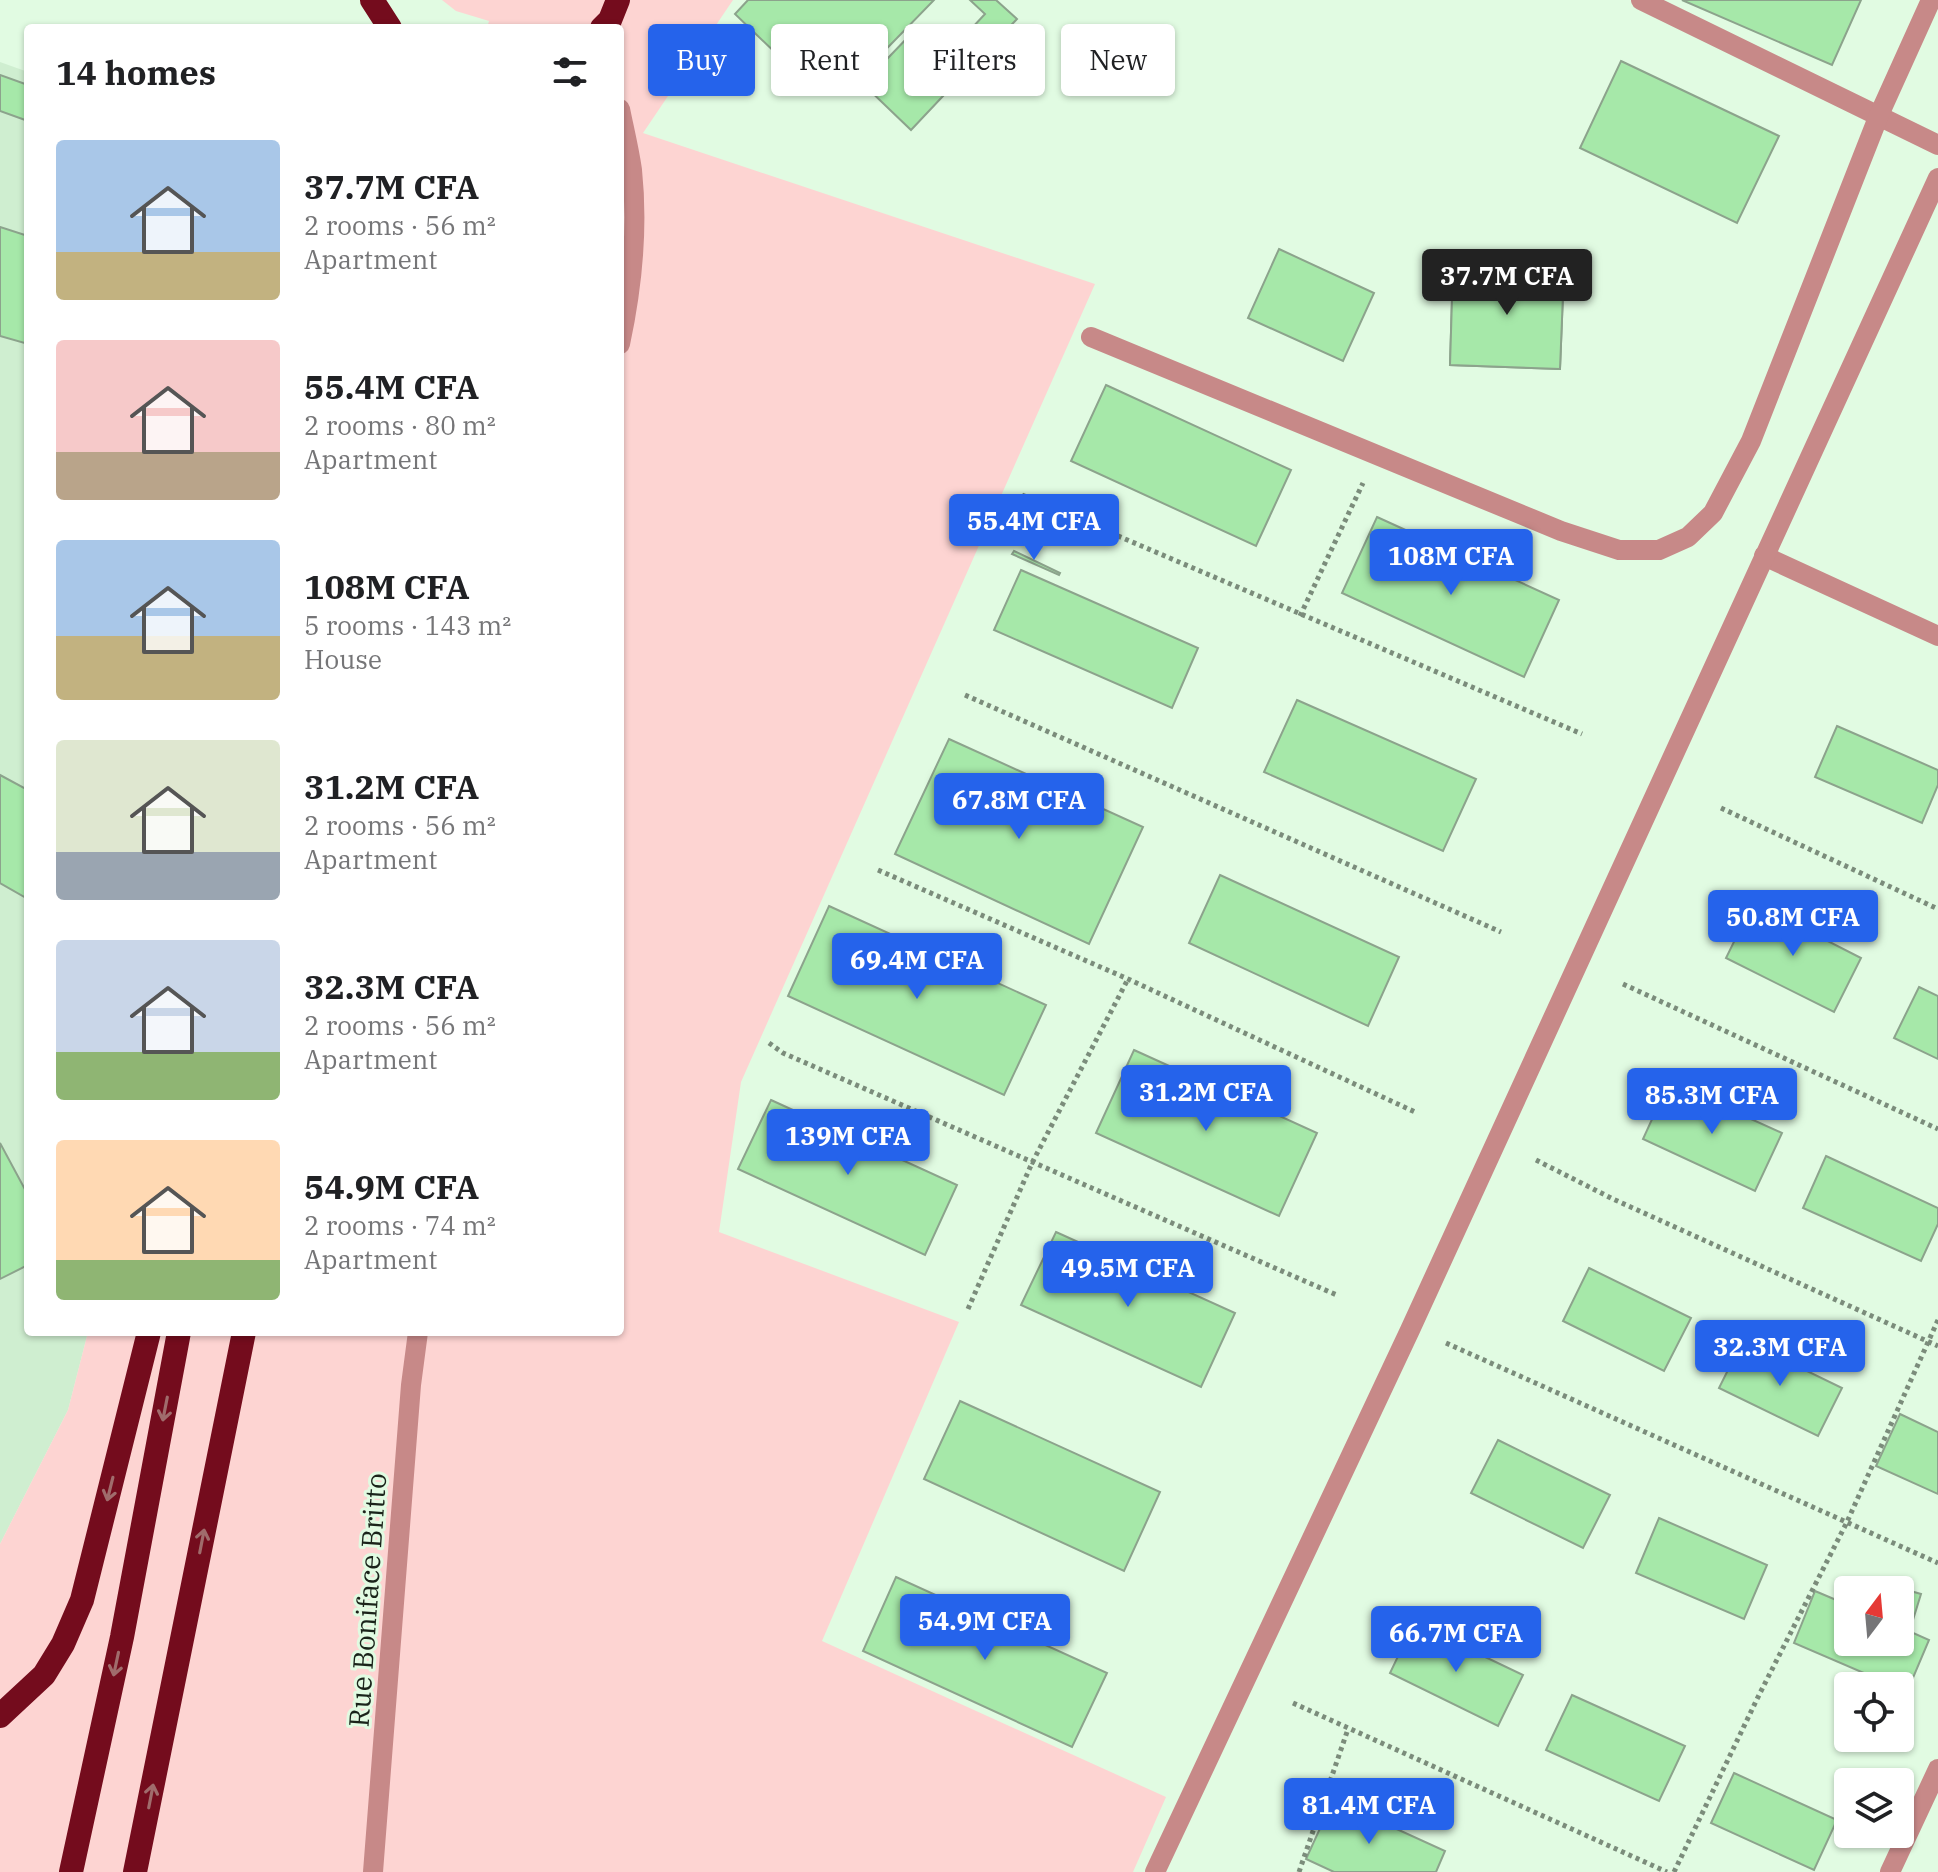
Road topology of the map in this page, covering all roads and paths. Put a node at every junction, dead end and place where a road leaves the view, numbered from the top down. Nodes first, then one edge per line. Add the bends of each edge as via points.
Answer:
1 (372, 0) edge
2 (1641, 0) edge
3 (1931, 0) edge
4 (387, 24) edge
5 (1879, 115) junction
6 (624, 129) edge
7 (1938, 145) edge
8 (1938, 178) edge
9 (624, 324) edge
10 (1091, 337) dead end
11 (1376, 456) junction
12 (1022, 495) dead end
13 (1764, 556) junction
14 (1300, 616) junction
15 (1938, 636) edge
16 (965, 695) dead end
17 (1582, 734) dead end
18 (1721, 808) dead end
19 (878, 870) dead end
20 (1938, 909) edge
21 (1501, 932) dead end
22 (1128, 979) junction
23 (1623, 984) dead end
24 (769, 1043) dead end
25 (1415, 1112) dead end
26 (1938, 1129) edge
27 (1536, 1160) dead end
28 (1032, 1163) junction
29 (1339, 1296) dead end
30 (968, 1309) dead end
31 (1938, 1320) edge
32 (148, 1336) edge
33 (178, 1336) edge
34 (243, 1336) edge
35 (417, 1336) edge
36 (1928, 1342) junction
37 (1446, 1343) dead end
38 (1938, 1346) edge
39 (1847, 1522) junction
40 (1938, 1563) edge
41 (1293, 1703) dead end
42 (0, 1716) edge
43 (1348, 1729) junction
44 (1938, 1769) edge
45 (71, 1872) edge
46 (135, 1872) edge
47 (373, 1872) edge
48 (1155, 1872) edge
49 (1299, 1872) edge
50 (1667, 1872) edge
51 (1674, 1872) edge
52 (1890, 1872) edge

1 - 4 highway
2 - 5 street
3 - 5 street
5 - 7 street
5 - 11 street via 1751,441 1713,513 1688,537 1659,550 1619,550
6 - 9 street via 632,170 633,246
8 - 13 street
10 - 11 street
11 - 14 path
12 - 14 path
13 - 15 street
13 - 48 street
14 - 17 path
16 - 21 path
18 - 20 path
19 - 22 path
22 - 25 path
22 - 28 path
23 - 26 path
24 - 28 path
27 - 36 path
28 - 29 path
28 - 30 path
31 - 36 path
32 -> 42 highway via 82,1600 44,1675
33 -> 45 highway
46 -> 34 highway
35 - 47 street, Rue Boniface Britto
36 - 38 path
36 - 39 path
37 - 39 path
39 - 40 path
39 - 51 path
41 - 43 path
43 - 49 path
43 - 50 path
44 - 52 street

